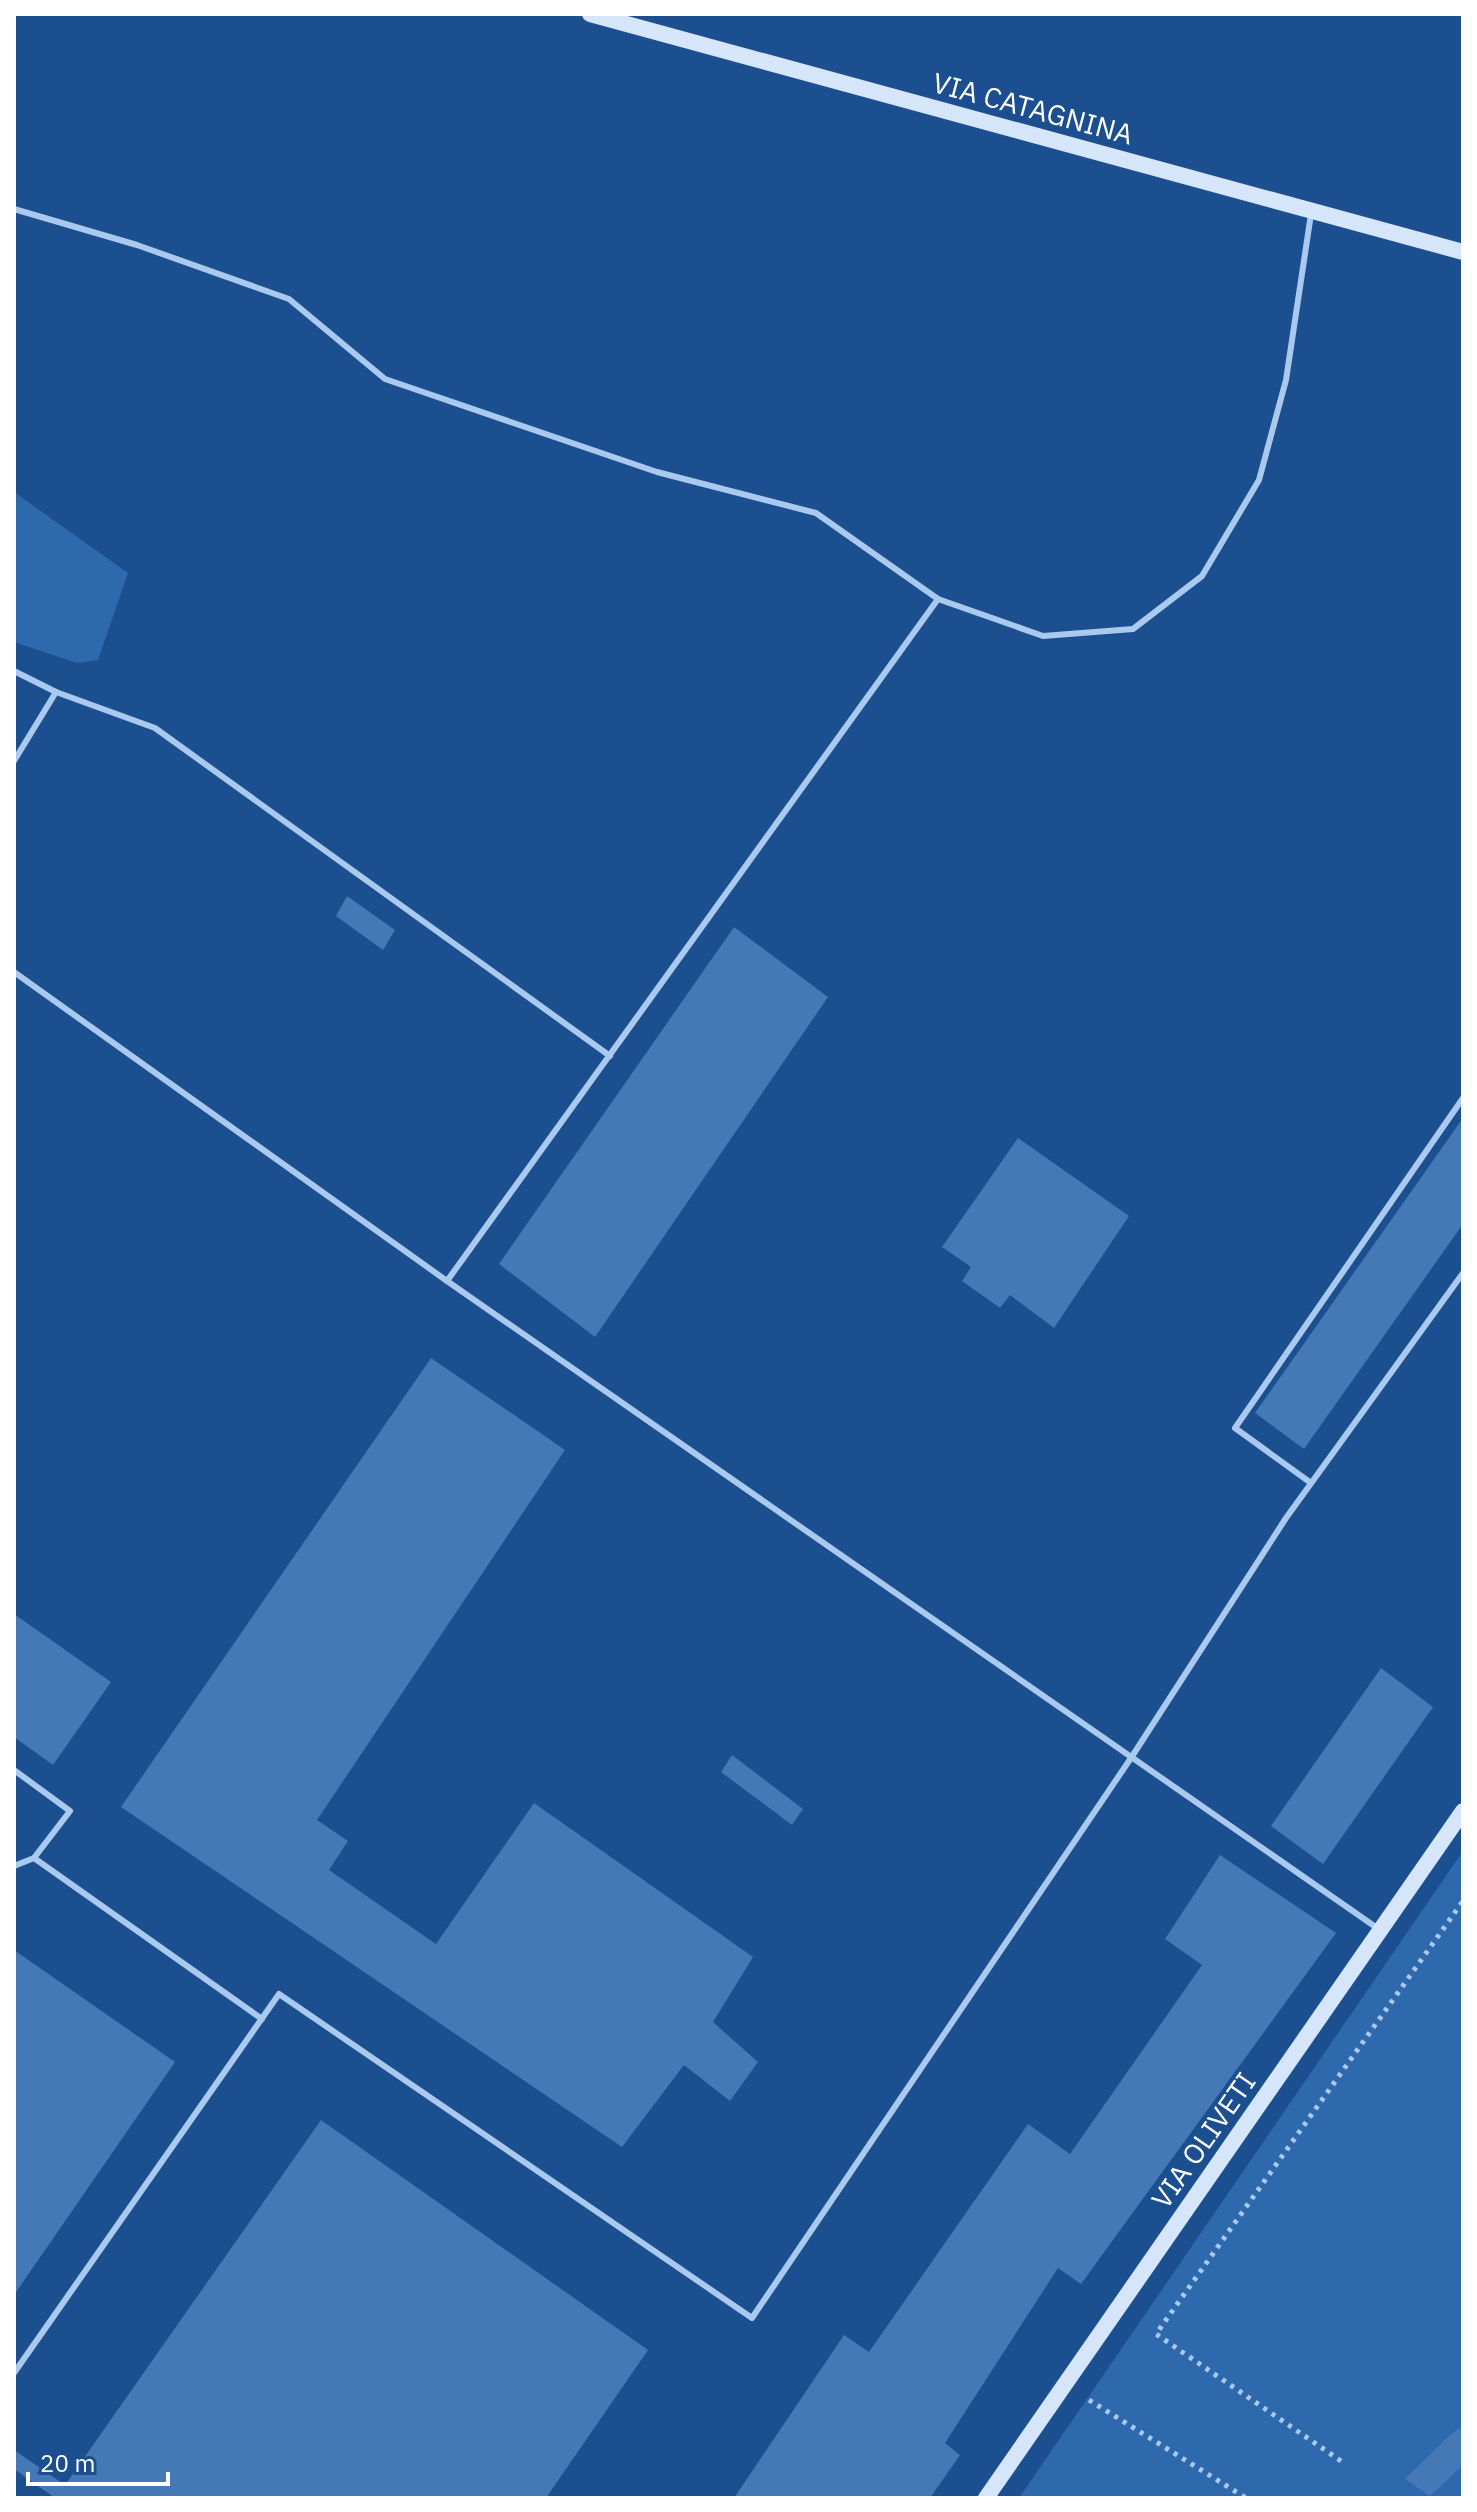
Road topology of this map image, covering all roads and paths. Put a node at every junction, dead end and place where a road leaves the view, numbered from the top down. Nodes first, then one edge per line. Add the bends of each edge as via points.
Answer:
1 (590, 14) edge
2 (14, 209) edge
3 (1312, 211) junction
4 (1463, 252) edge
5 (938, 599) junction
6 (14, 671) edge
7 (56, 692) junction
8 (14, 761) edge
9 (14, 972) edge
10 (610, 1056) junction
11 (1463, 1098) edge
12 (1463, 1273) edge
13 (447, 1281) junction
14 (1311, 1483) junction
15 (1131, 1758) junction
16 (14, 1770) edge
17 (1463, 1811) edge
18 (34, 1858) junction
19 (14, 1866) edge
20 (1463, 1901) edge
21 (1380, 1930) junction
22 (262, 2019) junction
23 (14, 2373) edge
24 (1065, 2385) junction
25 (1341, 2461) dead end
26 (986, 2498) edge
27 (1246, 2498) edge

1 - 3 main road, VIA CATAGNINA
2 - 5 lane via 137,245 289,299 385,379 657,472 816,513
3 - 4 main road, VIA CATAGNINA
3 - 5 lane via 1286,380 1259,480 1202,576 1133,629 1043,636
5 - 10 lane
6 - 7 lane
7 - 8 lane
7 - 10 lane via 155,728
9 - 13 lane
10 - 13 lane
11 - 14 lane via 1235,1428
12 - 14 lane
13 - 15 lane
14 - 15 lane
15 - 21 lane
15 - 22 lane via 752,2318 279,1994
16 - 18 lane via 70,1811
17 - 21 main road, VIA OLIVETI
18 - 19 lane
18 - 22 lane
20 - 25 path via 1156,2334
21 - 24 main road, VIA OLIVETI
22 - 23 lane
24 - 26 main road, VIA OLIVETI
24 - 27 path

